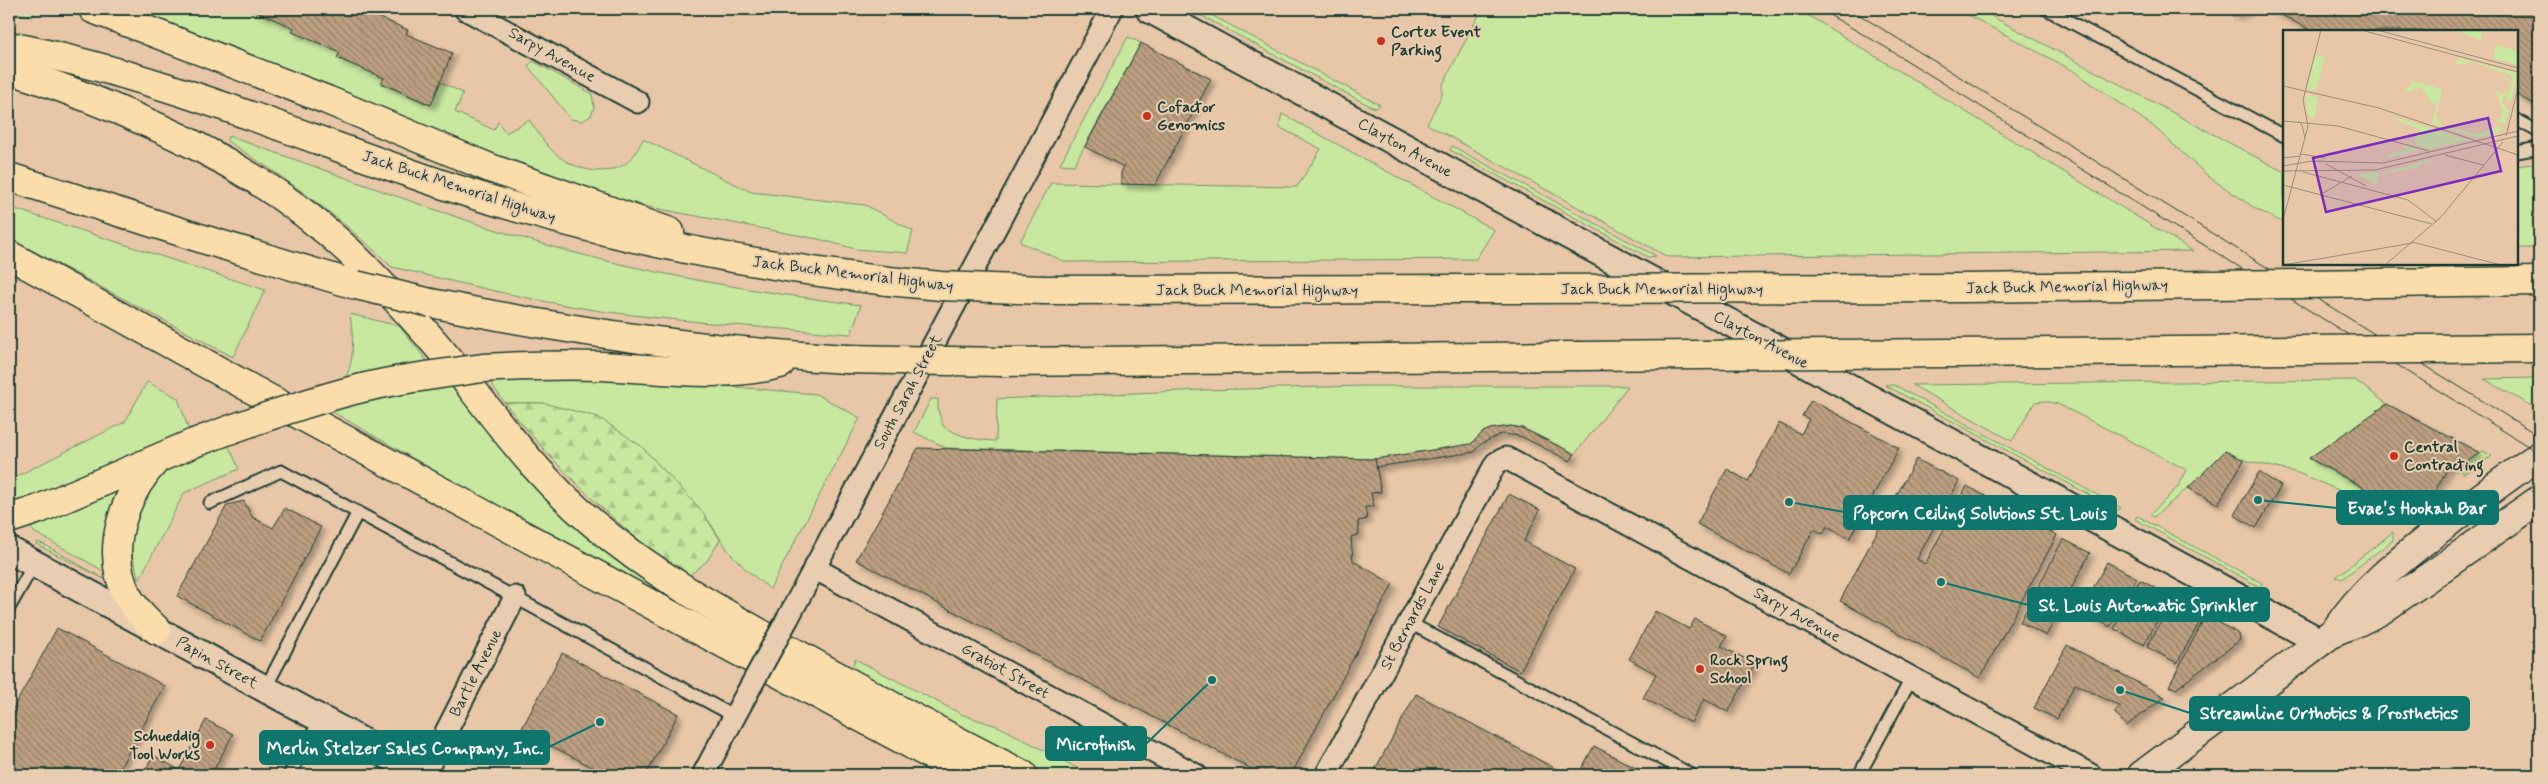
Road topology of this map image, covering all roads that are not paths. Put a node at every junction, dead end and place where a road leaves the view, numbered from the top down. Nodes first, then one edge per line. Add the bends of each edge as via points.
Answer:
1 (93, 9) edge
2 (466, 9) edge
3 (1112, 9) edge
4 (1149, 9) edge
5 (2046, 9) edge
6 (9, 46) edge
7 (9, 69) edge
8 (638, 102) dead end
9 (2518, 121) edge
10 (2539, 132) edge
11 (2283, 135) edge
12 (2539, 148) edge
13 (2518, 152) edge
14 (9, 177) edge
15 (9, 255) edge
16 (756, 264) junction
17 (2539, 281) edge
18 (2539, 348) edge
19 (809, 357) junction
20 (2539, 456) edge
21 (157, 458) junction
22 (1502, 458) joint
23 (2539, 500) edge
24 (210, 503) dead end
25 (358, 512) junction
26 (9, 519) edge
27 (9, 550) edge
28 (34, 564) junction
29 (814, 568) junction
30 (515, 597) junction
31 (9, 608) edge
32 (1410, 623) junction
33 (157, 630) junction
34 (2328, 636) junction
35 (1912, 677) junction
36 (265, 689) junction
37 (734, 716) junction
38 (321, 719) junction
39 (289, 775) edge
40 (424, 775) edge
41 (703, 775) edge
42 (968, 775) edge
43 (1023, 775) edge
44 (1196, 775) edge
45 (1326, 775) edge
46 (1692, 775) edge
47 (1859, 775) edge
48 (2091, 775) edge
49 (2142, 775) edge

1 - 16 highway via 302,90 490,168
2 - 8 street, Sarpy Avenue
3 - 29 street, South Sarah Street
4 - 34 street, Clayton Avenue
5 - 11 lane
6 - 16 highway, Jack Buck Memorial Highway via 135,77 520,209 598,231
7 - 43 highway via 155,126 232,165 272,191 363,266 457,371 529,462 594,524 631,554 697,598
9 - 10 lane
12 - 13 lane
14 - 19 highway, bridge via 356,285 432,303 610,336
15 - 42 highway
16 - 17 highway, Jack Buck Memorial Highway, bridge via 941,286 1044,290 1958,288
18 - 19 highway, bridge via 1002,362
19 - 21 highway, bridge via 762,369 723,373 600,366 483,368 427,376 355,390 272,413
20 - 34 main road via 2429,538 2371,587
21 - 26 highway
21 - 33 highway via 134,488 118,540 120,571 128,596 139,613
22 - 32 street, St Bernards Lane
22 - 35 street, Sarpy Avenue via 1511,459
23 - 34 main road via 2380,610
24 - 25 lane via 281,471
25 - 30 lane
25 - 36 lane
27 - 28 street, Papin Street
28 - 31 lane
28 - 33 street, Papin Street
29 - 37 street, South Sarah Street, bridge
29 - 44 street, Gratiot Street
30 - 37 lane
30 - 40 street, Bartle Avenue
32 - 45 street, St Bernards Lane
32 - 46 lane
33 - 36 street, Papin Street
34 - 49 main road
35 - 47 lane
35 - 48 street, Sarpy Avenue
36 - 38 street, Papin Street
37 - 41 street, South Sarah Street
38 - 39 lane
38 - 40 street, Papin Street

